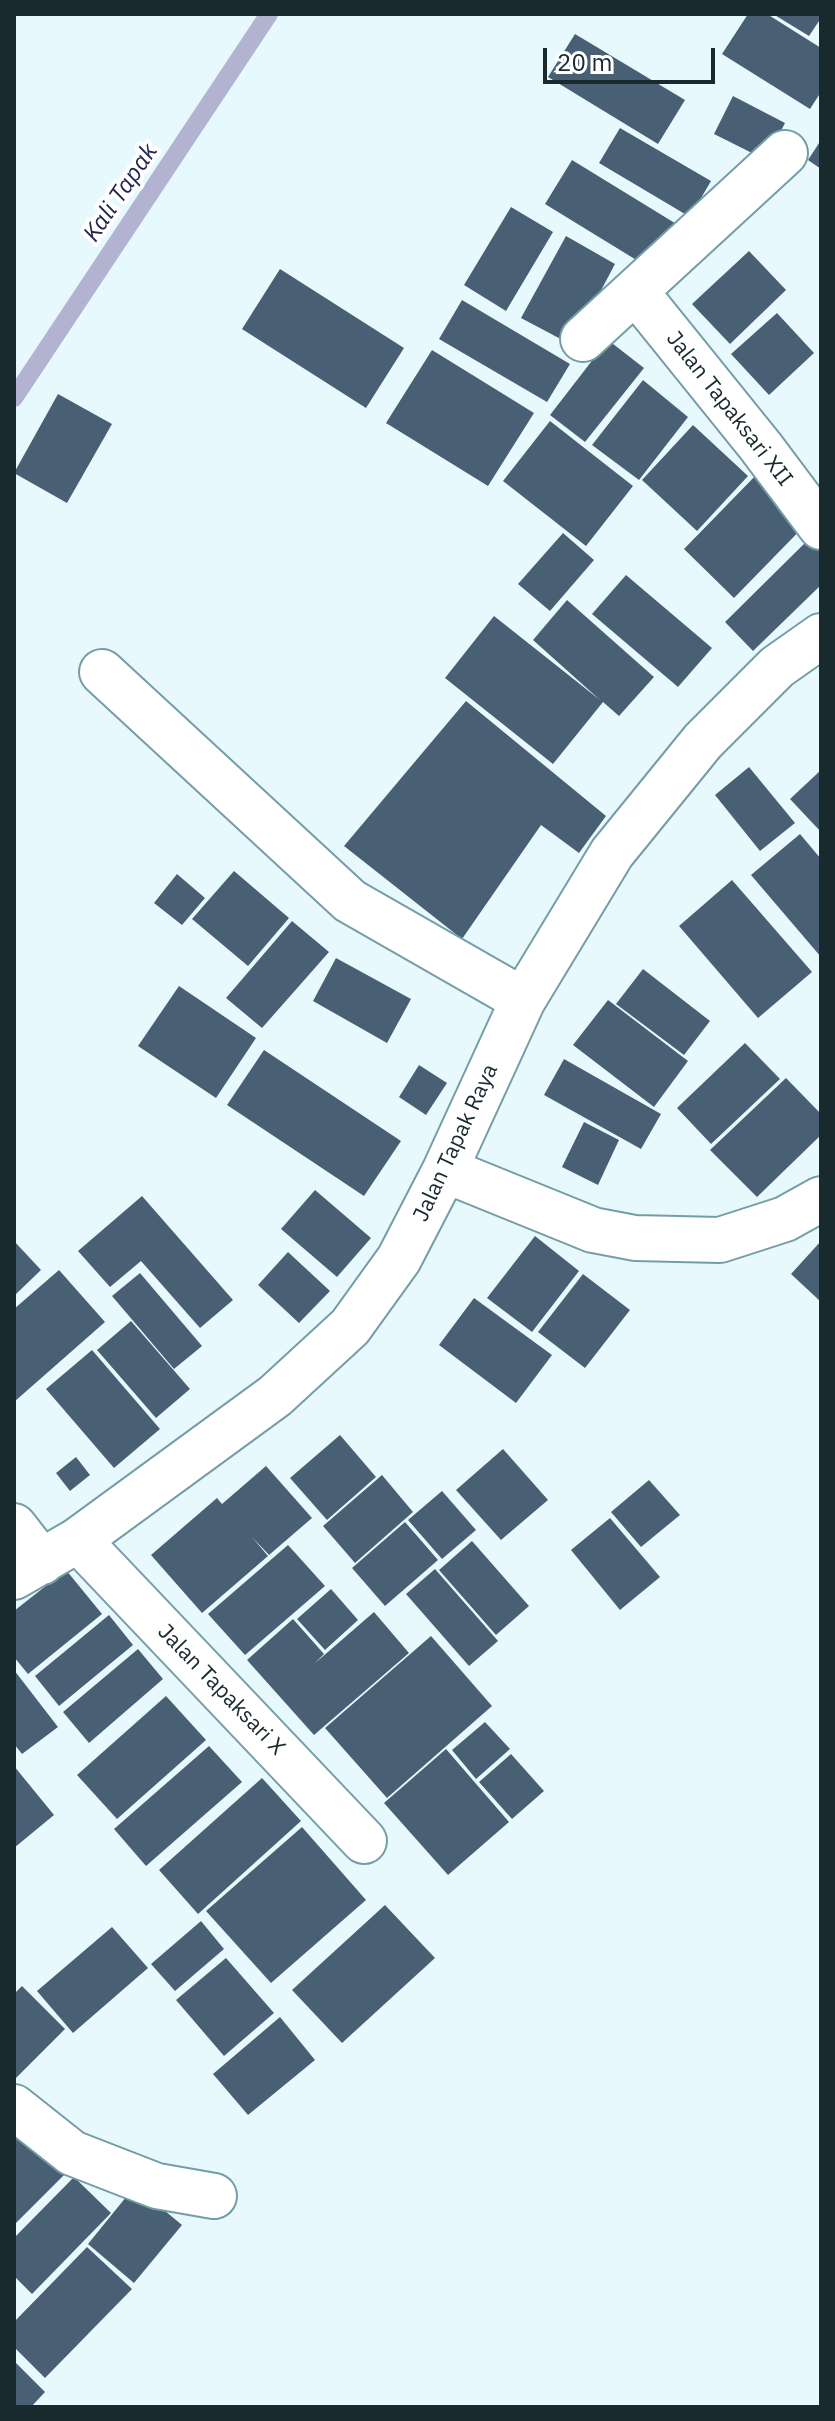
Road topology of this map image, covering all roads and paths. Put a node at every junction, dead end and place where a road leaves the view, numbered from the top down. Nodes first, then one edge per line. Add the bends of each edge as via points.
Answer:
1 (785, 153) dead end
2 (636, 292) junction
3 (583, 339) dead end
4 (821, 527) edge
5 (821, 636) edge
6 (102, 672) dead end
7 (523, 1000) junction
8 (445, 1170) junction
9 (821, 1199) edge
10 (14, 1526) edge
11 (45, 1559) edge
12 (364, 1841) dead end
13 (16, 2112) edge
14 (214, 2196) dead end

1 - 2 street
2 - 3 street
2 - 4 street, Jalan Tapaksari XII
5 - 7 street, Jalan Tapak Raya via 777,667 694,752 612,853
6 - 7 street via 350,901
7 - 8 street, Jalan Tapak Raya
8 - 9 street via 593,1230 635,1238 720,1240 785,1219
8 - 11 street, Jalan Tapak Raya via 399,1259 350,1327 275,1396
10 - 11 street, Jalan Tapaksari X
11 - 12 street, Jalan Tapaksari X
13 - 14 street via 72,2153 157,2186

